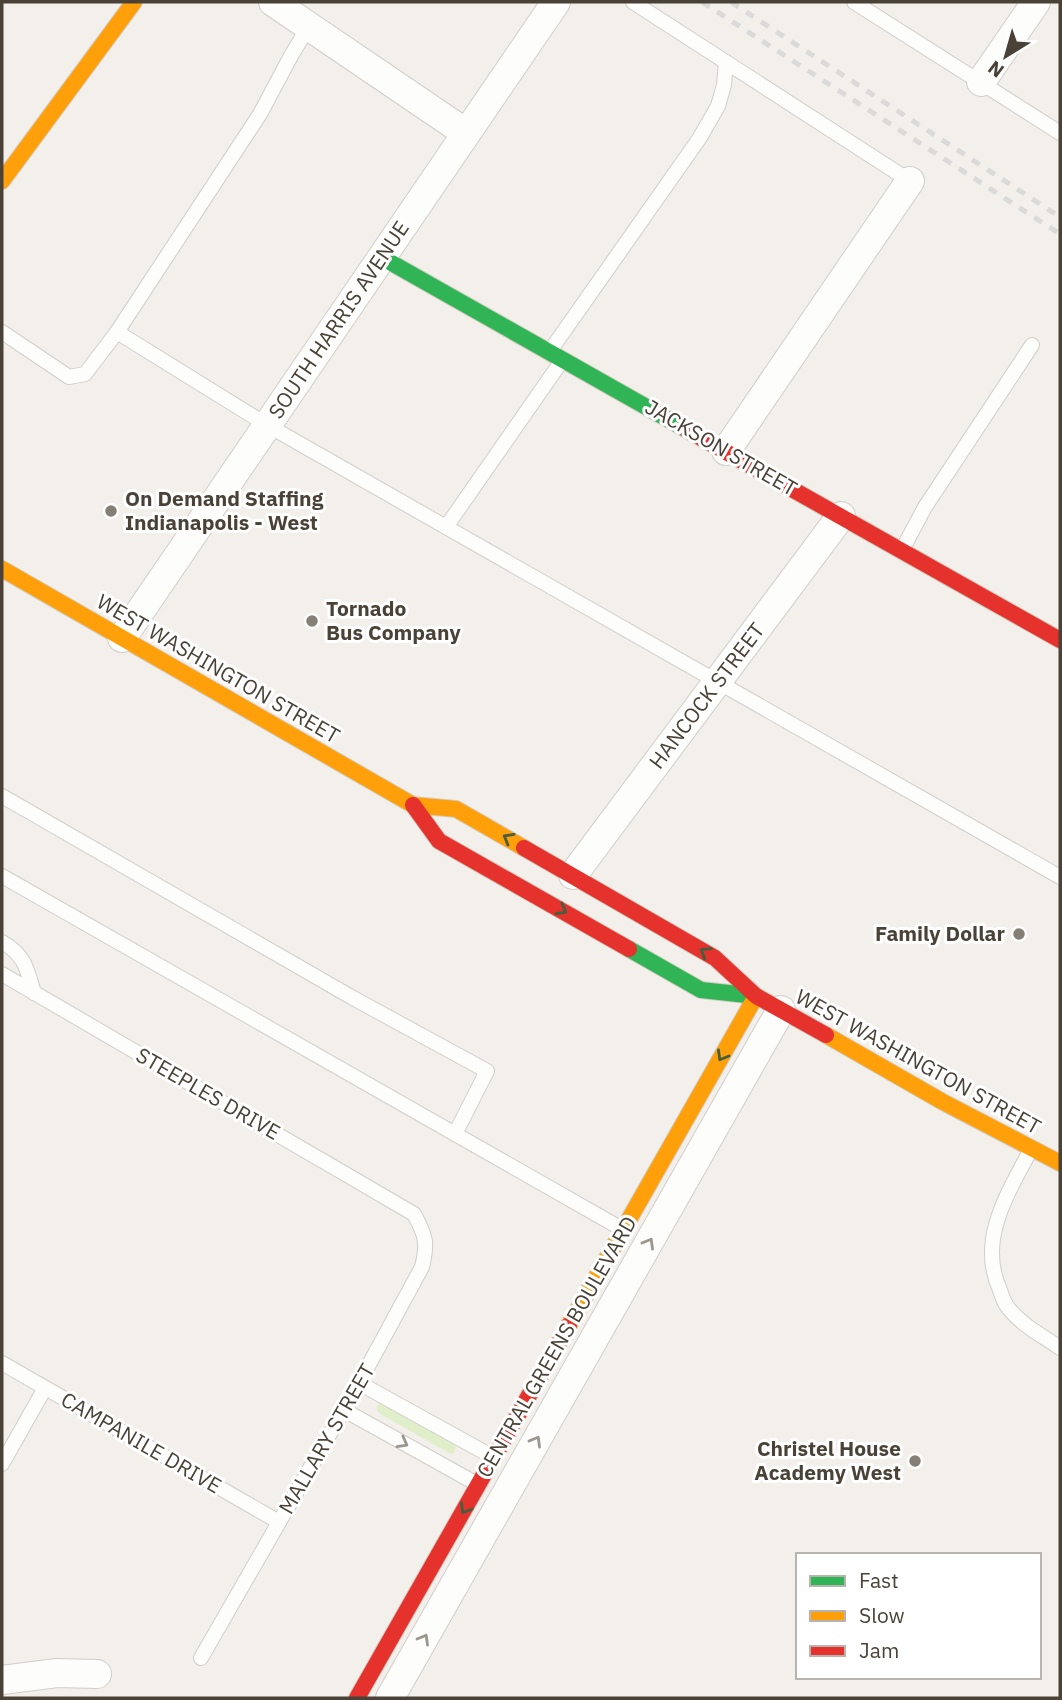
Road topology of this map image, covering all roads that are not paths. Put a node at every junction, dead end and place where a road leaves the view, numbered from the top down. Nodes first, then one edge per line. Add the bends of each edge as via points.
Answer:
1 (134, 2) edge
2 (273, 2) edge
3 (556, 2) edge
4 (633, 2) edge
5 (854, 2) edge
6 (1036, 2) edge
7 (309, 26) junction
8 (726, 62) junction
9 (981, 82) junction
10 (466, 133) junction
11 (1060, 133) edge
12 (2, 181) edge
13 (910, 181) joint
14 (381, 257) junction
15 (2, 332) edge
16 (117, 332) junction
17 (1032, 345) dead end
18 (557, 355) junction
19 (267, 425) junction
20 (726, 451) junction
21 (841, 516) junction
22 (446, 527) junction
23 (902, 551) junction
24 (2, 569) edge
25 (122, 638) junction
26 (1060, 640) edge
27 (717, 682) junction
28 (2, 796) edge
29 (413, 805) junction
30 (573, 875) junction
31 (2, 876) edge
32 (1060, 877) edge
33 (2, 942) edge
34 (2, 974) edge
35 (34, 993) junction
36 (756, 996) junction
37 (781, 1010) junction
38 (455, 1134) junction
39 (1031, 1148) junction
40 (1060, 1163) edge
41 (414, 1214) joint
42 (623, 1230) junction
43 (1060, 1348) edge
44 (2, 1363) edge
45 (359, 1383) junction
46 (45, 1388) junction
47 (344, 1410) junction
48 (494, 1457) junction
49 (2, 1464) edge
50 (519, 1471) junction
51 (478, 1485) junction
52 (503, 1499) junction
53 (279, 1522) junction
54 (201, 1658) dead end
55 (96, 1674) dead end
56 (2, 1679) edge
57 (357, 1698) edge
58 (390, 1698) edge

1 - 12 main road
2 - 7 street
3 - 10 street, SOUTH HARRIS AVENUE
4 - 8 lane
5 - 9 lane
6 - 9 street
7 - 10 street
7 - 16 lane via 260,114
8 - 13 lane
8 - 18 lane via 718,106 699,139
9 - 11 lane
10 - 14 street, SOUTH HARRIS AVENUE
13 - 20 street
14 - 18 main road, JACKSON STREET
14 - 19 street, SOUTH HARRIS AVENUE
15 - 16 lane via 69,377 85,374
16 - 19 lane
17 - 23 lane via 925,507
18 - 20 main road, JACKSON STREET
18 - 22 lane
19 - 22 lane
19 - 25 street, SOUTH HARRIS AVENUE
20 - 21 main road, JACKSON STREET
21 - 23 main road, JACKSON STREET
21 - 27 street, HANCOCK STREET
22 - 27 lane
23 - 26 main road, JACKSON STREET
24 - 25 main road, WEST WASHINGTON STREET
25 - 29 main road, WEST WASHINGTON STREET
27 - 30 street, HANCOCK STREET
27 - 32 lane
28 - 38 lane via 487,1071
30 -> 29 main road, WEST WASHINGTON STREET via 456,809
29 -> 36 main road, WEST WASHINGTON STREET via 439,841 701,990
36 -> 30 main road, WEST WASHINGTON STREET via 715,958
31 - 38 lane
33 - 35 lane via 22,958
34 - 35 lane, STEEPLES DRIVE
35 - 41 lane, STEEPLES DRIVE
36 - 37 main road, WEST WASHINGTON STREET
36 -> 42 main road, CENTRAL GREENS BOULEVARD
37 - 39 main road, WEST WASHINGTON STREET
50 -> 37 street, CENTRAL GREENS BOULEVARD
38 - 42 lane
39 - 40 main road, WEST WASHINGTON STREET
39 - 43 lane via 1002,1205 992,1238 993,1276 1007,1308
41 - 45 lane, MALLARY STREET via 426,1249 422,1267
42 - 48 main road, CENTRAL GREENS BOULEVARD
44 - 46 lane, CAMPANILE DRIVE
45 - 47 lane, MALLARY STREET
45 - 48 lane
46 - 49 lane
46 - 53 lane, CAMPANILE DRIVE
47 -> 51 lane
47 - 53 lane, MALLARY STREET
48 - 50 lane
48 - 51 main road, CENTRAL GREENS BOULEVARD
50 - 52 street, CENTRAL GREENS BOULEVARD
51 - 52 lane
51 -> 57 main road, CENTRAL GREENS BOULEVARD
58 -> 52 street, CENTRAL GREENS BOULEVARD
53 - 54 lane, MALLARY STREET
55 - 56 street

